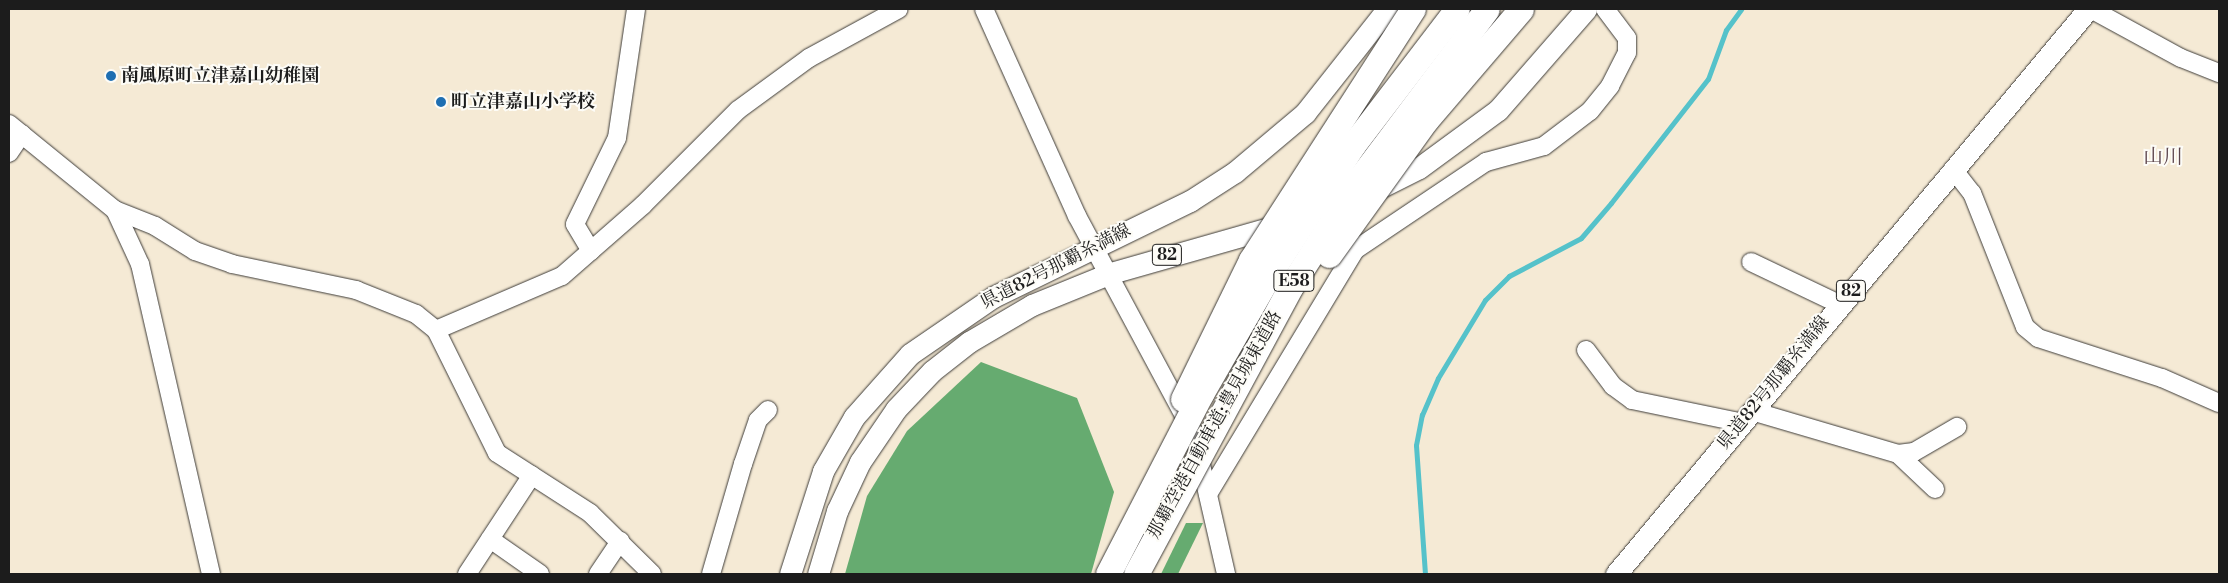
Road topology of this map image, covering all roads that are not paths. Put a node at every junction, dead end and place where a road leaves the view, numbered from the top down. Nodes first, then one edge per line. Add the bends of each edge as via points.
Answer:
1 (636, 9) edge
2 (899, 9) edge
3 (984, 9) edge
4 (1386, 9) edge
5 (1413, 9) edge
6 (1457, 9) edge
7 (1487, 9) edge
8 (1521, 9) edge
9 (1586, 9) edge
10 (1605, 9) edge
11 (2089, 9) edge
12 (2219, 73) edge
13 (15, 129) edge
14 (9, 153) edge
15 (1953, 169) junction
16 (115, 210) junction
17 (1095, 246) junction
18 (591, 251) junction
19 (1751, 262) dead end
20 (1110, 273) junction
21 (1839, 304) junction
22 (436, 330) junction
23 (1586, 350) dead end
24 (2219, 403) edge
25 (768, 410) dead end
26 (1747, 417) junction
27 (1957, 427) dead end
28 (1898, 454) junction
29 (532, 475) junction
30 (1935, 489) dead end
31 (1208, 494) junction
32 (1131, 526) junction
33 (1156, 532) junction
34 (490, 539) junction
35 (620, 541) junction
36 (211, 574) edge
37 (467, 574) edge
38 (540, 574) edge
39 (598, 574) edge
40 (652, 574) edge
41 (711, 574) edge
42 (790, 574) edge
43 (818, 574) edge
44 (1108, 574) edge
45 (1136, 574) edge
46 (1226, 574) edge
47 (1616, 574) edge

1 - 18 street via 617,138 575,224
2 - 18 street via 809,58 738,110
3 - 17 street via 1077,216
4 - 17 main road, 県道82号那覇糸満線 / 82 via 1332,81 1275,141 1190,201
5 - 32 highway, bridge via 1250,260 1209,337
6 - 32 highway, 那覇空港自動車道;豊見城東道路 / E58, bridge via 1353,145 1272,270
7 - 33 highway, 那覇空港自動車道;豊見城東道路 / E58, bridge via 1357,182 1311,254
8 - 33 highway, bridge via 1441,101 1357,216
9 - 20 main road, 県道82号那覇糸満線 / 82 via 1498,110 1419,168 1315,215
10 - 31 street via 1628,38 1627,53 1595,105 1544,146 1486,162 1355,250
11 - 12 street via 2181,58
11 - 15 main road, 県道82号那覇糸満線 / 82
13 - 14 street
13 - 16 street
15 - 21 main road, 県道82号那覇糸満線 / 82
15 - 24 street via 1972,193 2024,327 2038,338 2162,378
16 - 22 street via 156,226 195,251 232,264 389,300
16 - 36 street via 140,264
17 - 20 street
17 - 42 main road, 県道82号那覇糸満線 / 82 via 953,322 888,376 854,417 823,471
18 - 22 street via 562,276
19 - 21 street
20 - 31 street via 1194,434
20 - 43 main road, 県道82号那覇糸満線 / 82 via 1006,318 932,371 896,409 860,462 837,512
21 - 26 main road, 県道82号那覇糸満線 / 82
22 - 29 street via 497,453
23 - 26 street via 1613,386 1632,400
25 - 41 street via 758,420
26 - 28 street
26 - 47 main road, 県道82号那覇糸満線 / 82
27 - 28 street via 1914,452
28 - 30 street
29 - 34 street
29 - 35 street via 590,512
31 - 46 street
32 - 44 highway, 那覇空港自動車道;豊見城東道路 / E58, bridge
33 - 45 highway, 那覇空港自動車道;豊見城東道路 / E58, bridge
34 - 37 street
34 - 38 street
35 - 39 street
35 - 40 street

